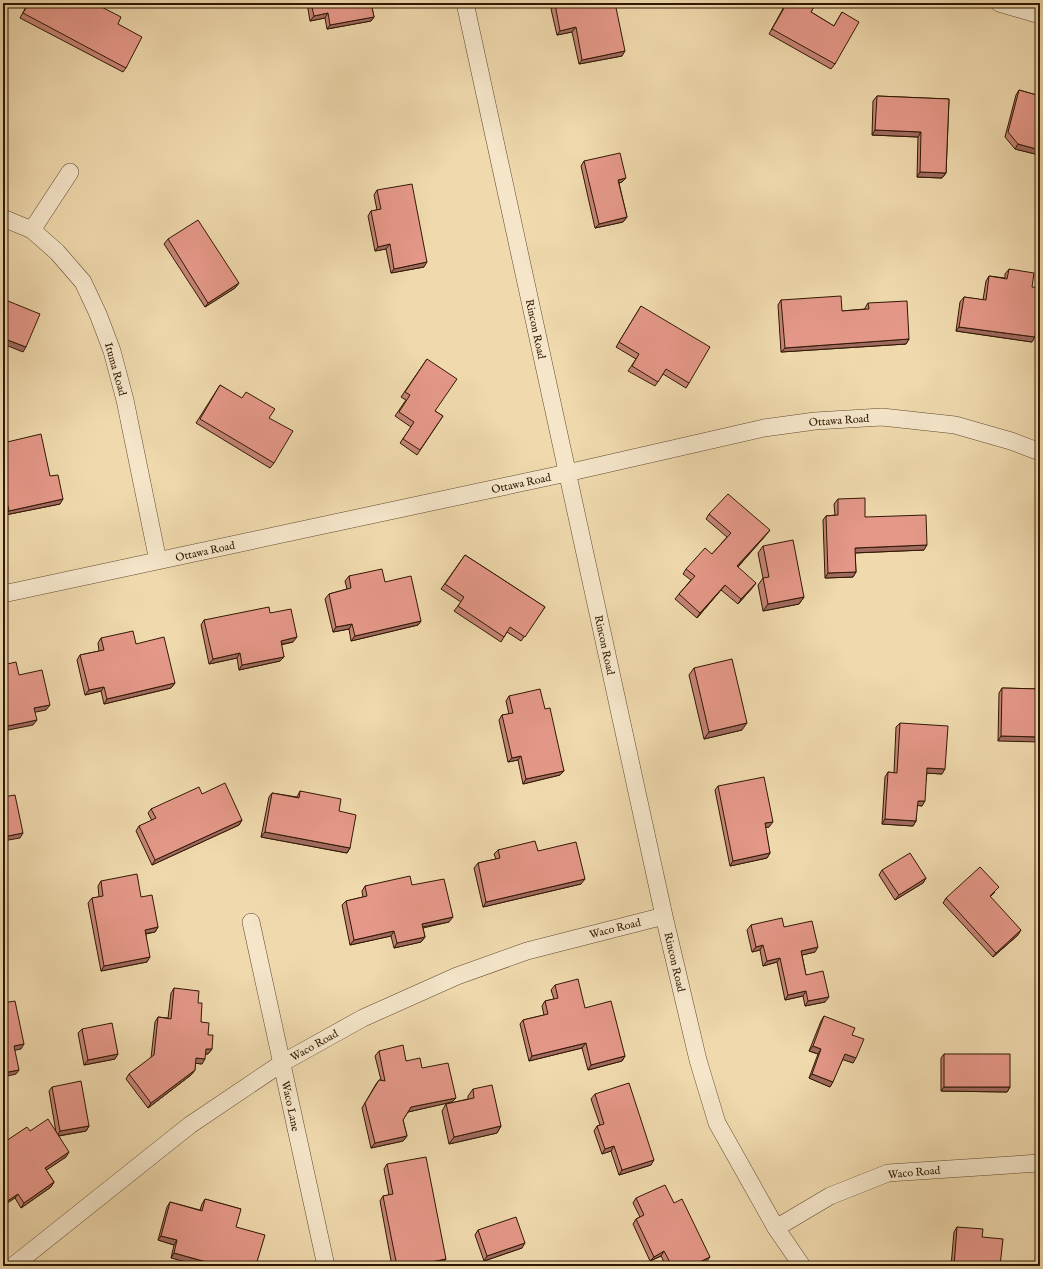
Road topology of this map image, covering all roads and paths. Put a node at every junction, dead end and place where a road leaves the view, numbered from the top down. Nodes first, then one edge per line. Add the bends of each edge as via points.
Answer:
1 (465, 3) edge
2 (999, 3) edge
3 (1040, 15) edge
4 (70, 172) dead end
5 (3, 218) edge
6 (32, 230) junction
7 (1040, 452) edge
8 (567, 473) junction
9 (158, 561) junction
10 (3, 594) edge
11 (664, 916) junction
12 (251, 922) dead end
13 (282, 1063) junction
14 (1040, 1164) edge
15 (776, 1228) junction
16 (13, 1266) edge
17 (326, 1266) edge
18 (802, 1266) edge

1 - 8 street, Rincon Road
2 - 3 street
4 - 6 street
5 - 6 street, Ituma Road
6 - 9 street, Ituma Road via 57,252 83,282 112,351 125,400
7 - 8 street, Ottawa Road via 955,425 882,417 815,421 764,428
8 - 9 street, Ottawa Road
8 - 11 street, Rincon Road
9 - 10 street, Ottawa Road
11 - 13 street, Waco Road via 527,951 457,976 363,1018
11 - 15 street, Rincon Road via 698,1060 717,1123
12 - 13 street, Waco Lane
13 - 16 street, Waco Road via 190,1125
13 - 17 street, Waco Lane
14 - 15 street, Waco Road via 888,1173 830,1196
15 - 18 street, Rincon Road

